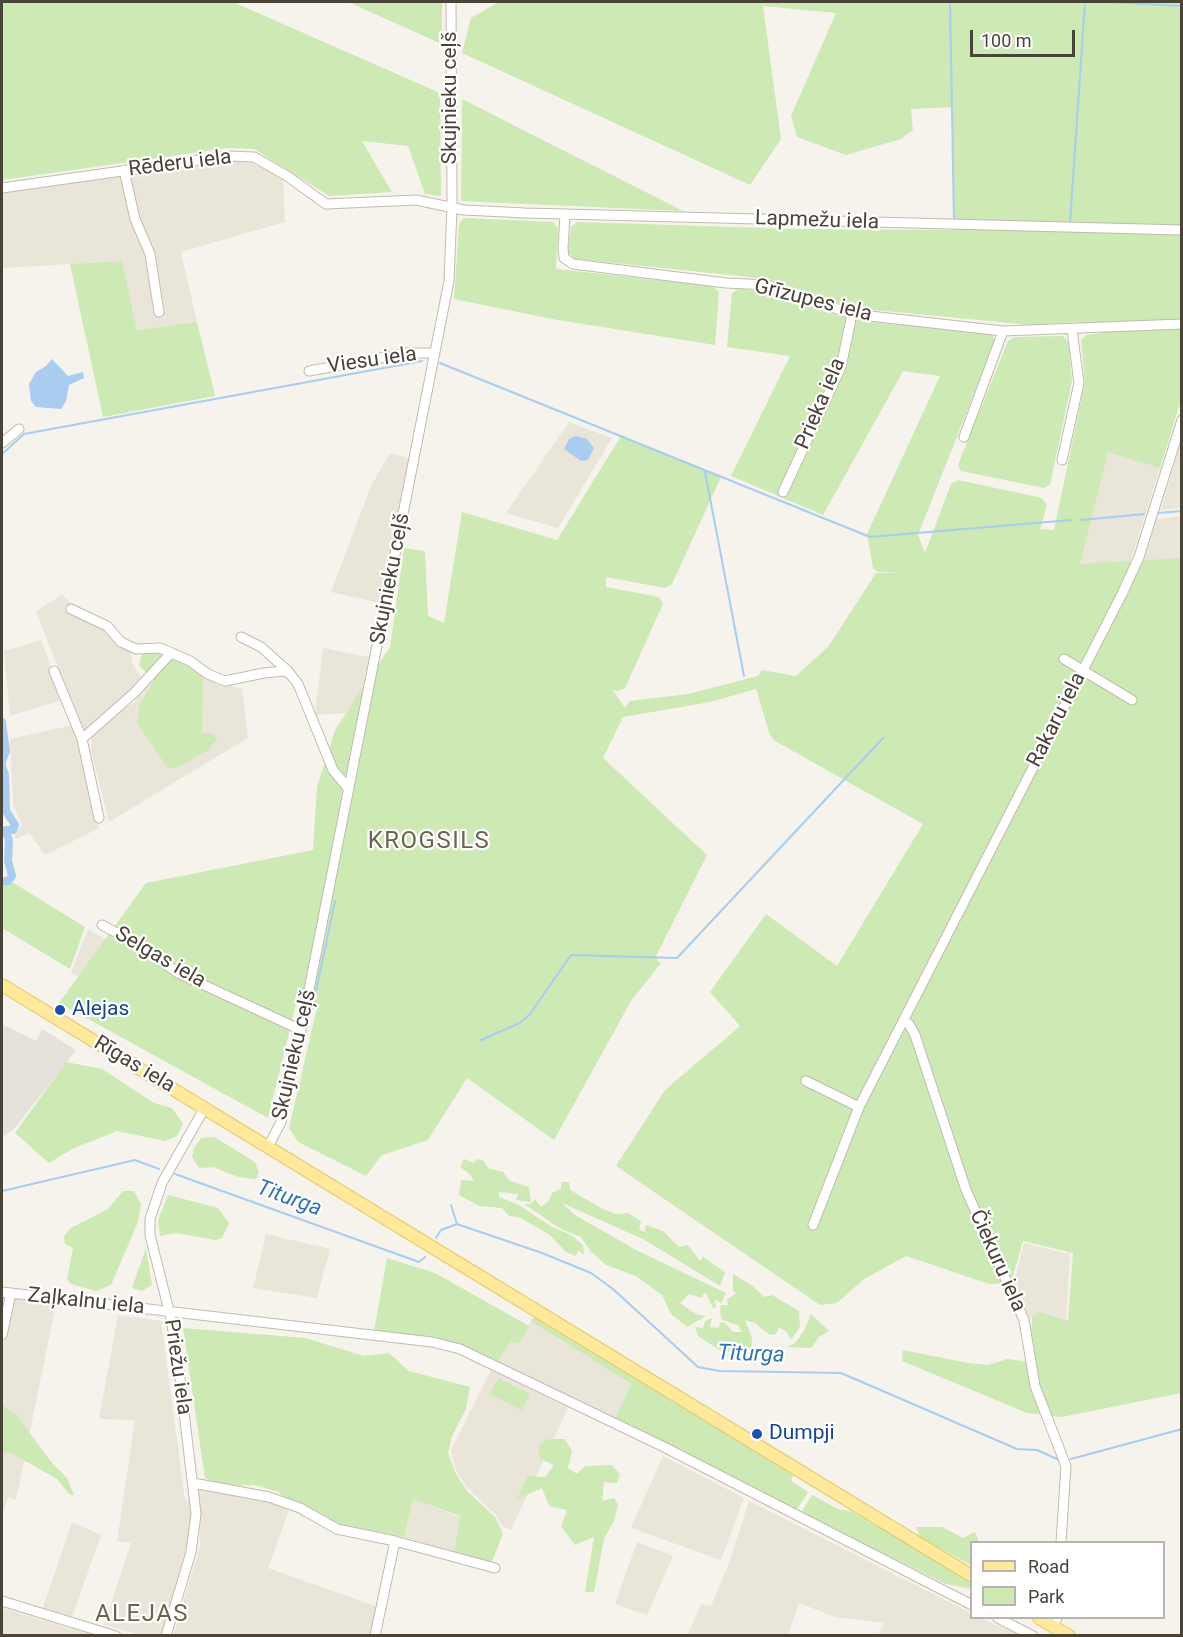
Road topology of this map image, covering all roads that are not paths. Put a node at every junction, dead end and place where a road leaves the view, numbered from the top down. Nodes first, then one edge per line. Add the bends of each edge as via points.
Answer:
1 (451, 2) edge
2 (124, 170) junction
3 (2, 188) edge
4 (452, 208) junction
5 (565, 214) junction
6 (1182, 230) edge
7 (159, 312) dead end
8 (852, 314) junction
9 (1182, 324) edge
10 (1072, 330) junction
11 (1003, 331) junction
12 (435, 353) junction
13 (309, 371) dead end
14 (1182, 420) edge
15 (19, 429) dead end
16 (964, 437) dead end
17 (2, 443) edge
18 (1062, 460) dead end
19 (783, 492) dead end
20 (71, 609) dead end
21 (241, 637) dead end
22 (171, 653) junction
23 (1064, 659) dead end
24 (1082, 670) junction
25 (54, 672) dead end
26 (290, 674) junction
27 (1132, 700) dead end
28 (82, 739) junction
29 (349, 789) junction
30 (99, 818) dead end
31 (102, 925) dead end
32 (2, 985) edge
33 (904, 1021) junction
34 (302, 1030) junction
35 (806, 1081) dead end
36 (859, 1107) junction
37 (204, 1109) junction
38 (268, 1147) junction
39 (813, 1225) dead end
40 (6, 1292) edge
41 (170, 1312) junction
42 (2, 1335) edge
43 (193, 1483) junction
44 (395, 1541) junction
45 (1061, 1541) edge
46 (495, 1568) dead end
47 (970, 1575) edge
48 (2, 1601) edge
49 (970, 1604) edge
50 (1002, 1619) edge
51 (1055, 1622) edge
52 (116, 1635) edge
53 (166, 1635) edge
54 (375, 1635) edge
55 (1033, 1635) edge
56 (1068, 1635) edge

1 - 4 street, Skujnieku ceļš
2 - 3 street, Rēderu iela
2 - 4 street, Rēderu iela via 228,156 254,158 326,204 416,200
2 - 7 street via 135,219 150,254
4 - 5 street, Lapmežu iela
4 - 12 street, Skujnieku ceļš via 449,281
5 - 6 street, Lapmežu iela
5 - 8 street, Grīzupes iela via 564,258 573,264 768,285
8 - 11 street, Grīzupes iela
8 - 19 street, Prieka iela via 841,367
9 - 10 street, Grīzupes iela
10 - 11 street, Grīzupes iela
10 - 18 street via 1079,383
11 - 16 street
12 - 13 street, Viesu iela via 408,353
12 - 29 street, Skujnieku ceļš
14 - 24 street, Rakaru iela via 1138,559
15 - 17 street
20 - 22 street via 92,617 136,649 160,648
21 - 26 street via 261,647
22 - 26 street via 225,681 264,673
22 - 28 street via 135,693
23 - 24 street
24 - 27 street
24 - 33 street, Rakaru iela
25 - 28 street
26 - 29 street via 298,684 333,770
28 - 30 street
29 - 34 street, Skujnieku ceļš
31 - 34 street, Selgas iela via 138,944 178,973
32 - 37 main road, Rīgas iela
33 - 36 street, Rakaru iela
33 - 45 street, Čiekuru iela via 915,1035 966,1190 1024,1320 1035,1386 1066,1466
34 - 38 street, Skujnieku ceļš via 281,1122
35 - 36 street
36 - 39 street, Rakaru iela
37 - 38 main road, Rīgas iela
37 - 41 street, Priežu iela via 162,1183 150,1219 150,1235
38 - 47 main road, Rīgas iela
40 - 41 street, Zaļkalnu iela
40 - 42 street
41 - 43 street, Priežu iela
41 - 49 street, Zaļkalnu iela via 432,1342 476,1354
43 - 44 street via 269,1497 300,1508 337,1529
43 - 53 street, Priežu iela via 196,1515 191,1552
44 - 46 street
44 - 54 street
48 - 52 street
50 - 55 street
51 - 56 main road

